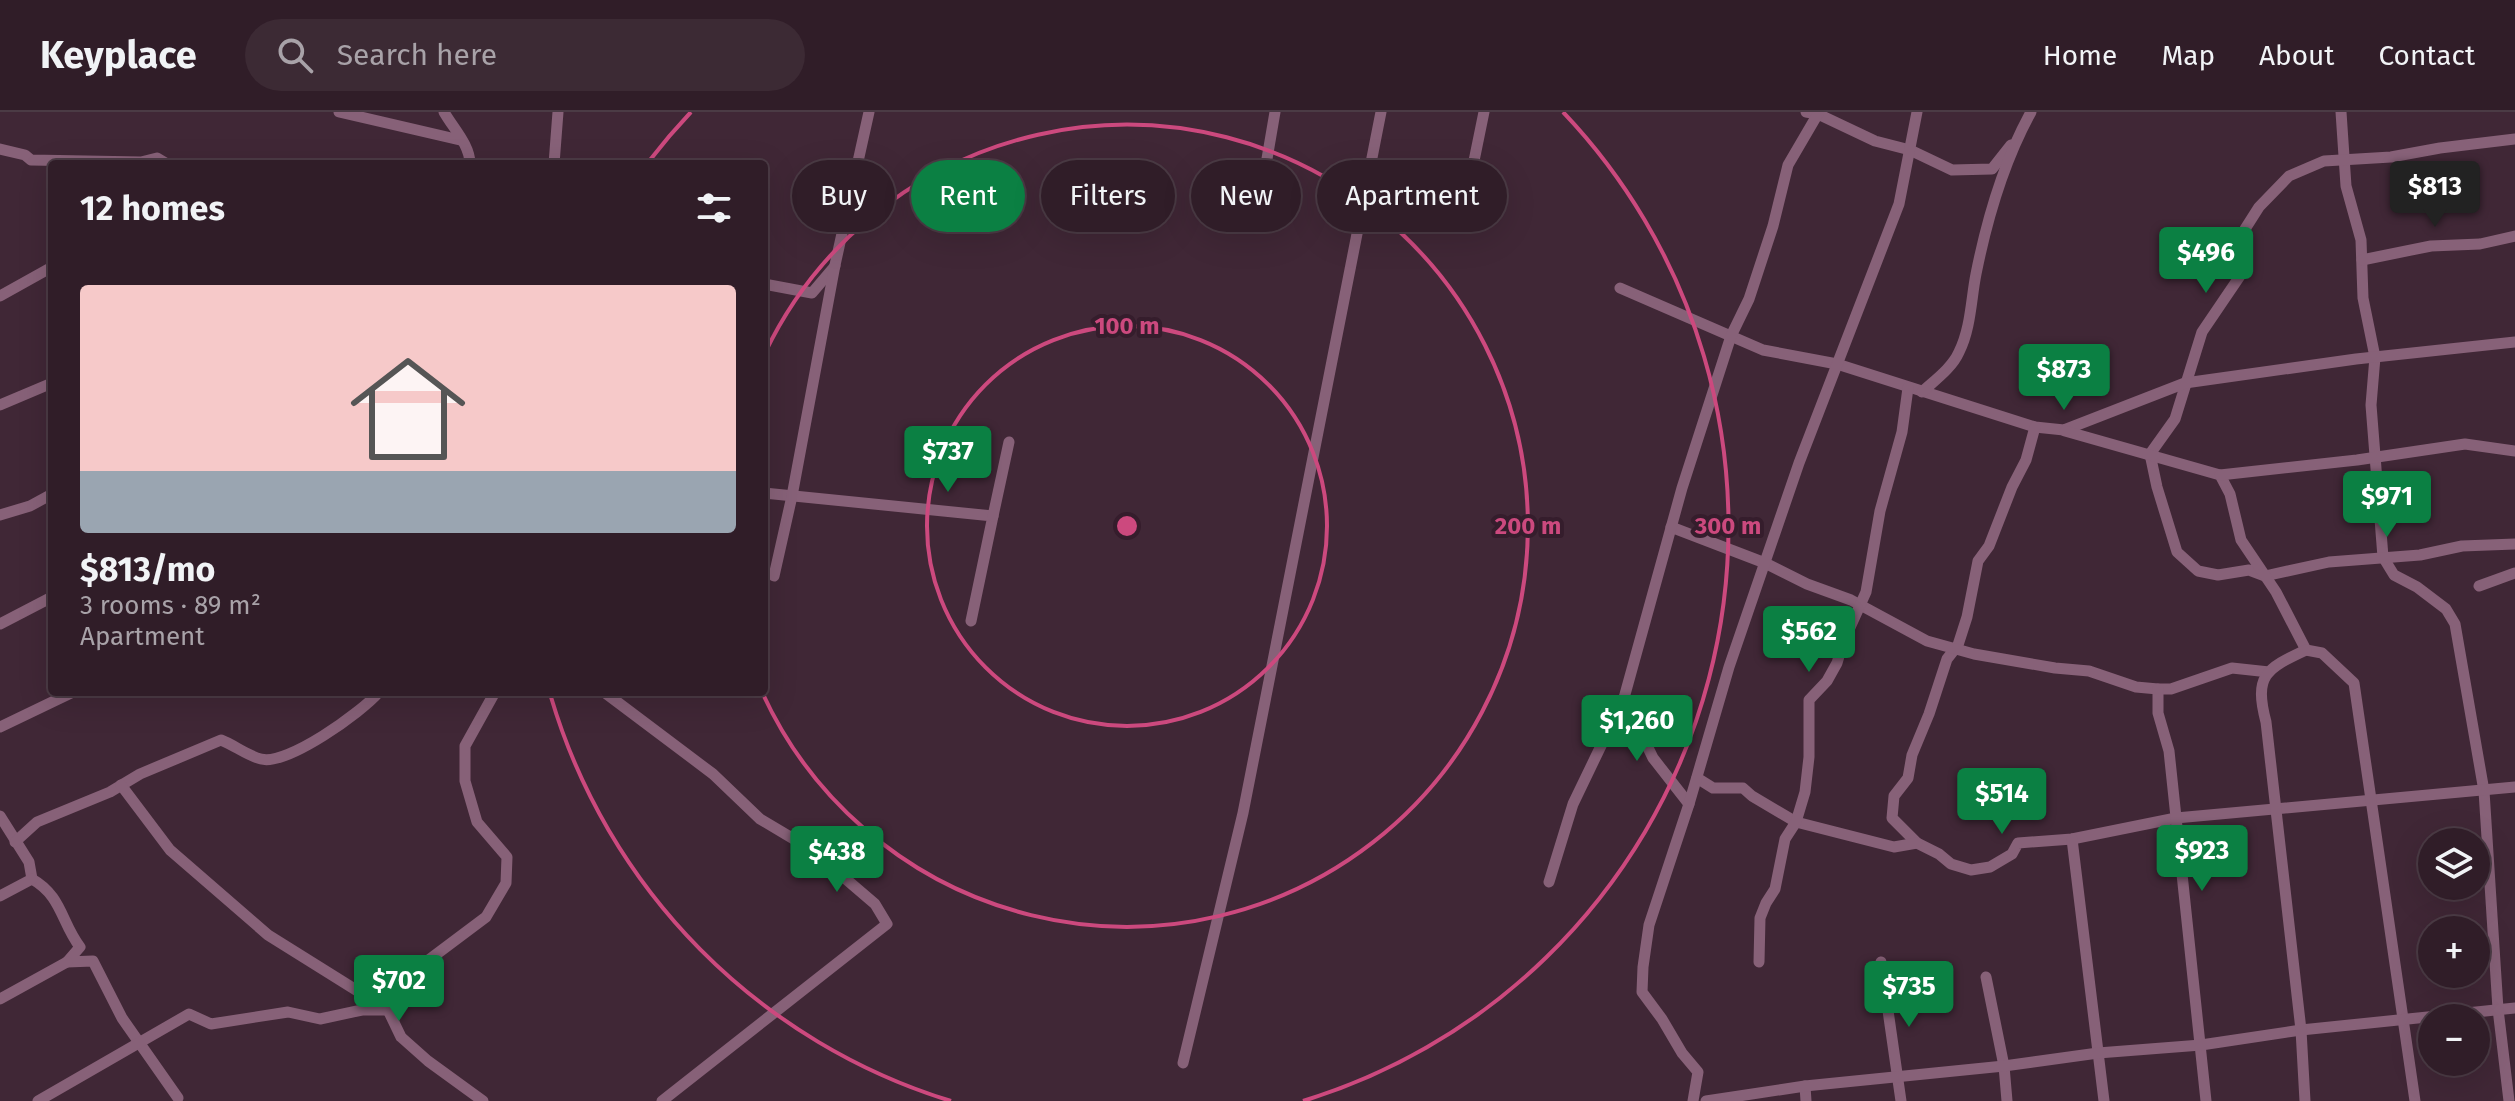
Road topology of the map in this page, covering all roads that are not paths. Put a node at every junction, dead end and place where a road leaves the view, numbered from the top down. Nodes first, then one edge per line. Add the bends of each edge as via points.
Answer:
1 (339, 112) edge
2 (444, 112) edge
3 (558, 112) edge
4 (869, 112) edge
5 (1275, 112) edge
6 (1381, 112) edge
7 (1484, 112) edge
8 (1917, 112) edge
9 (2031, 112) edge
10 (2341, 112) edge
11 (1814, 113) edge
12 (371, 115) edge
13 (2016, 139) junction
14 (2515, 139) edge
15 (460, 140) junction
16 (0, 149) edge
17 (1910, 150) junction
18 (2344, 159) junction
19 (48, 160) edge
20 (470, 160) edge
21 (554, 160) edge
22 (1267, 160) edge
23 (1474, 160) edge
24 (2515, 236) edge
25 (2362, 260) junction
26 (835, 265) junction
27 (48, 269) edge
28 (768, 285) edge
29 (1620, 288) dead end
30 (0, 296) edge
31 (1731, 336) junction
32 (2515, 342) edge
33 (2375, 357) junction
34 (1837, 364) junction
35 (2185, 383) junction
36 (48, 385) edge
37 (1908, 388) junction
38 (1922, 392) junction
39 (0, 405) edge
40 (2035, 427) junction
41 (2064, 430) junction
42 (1009, 442) dead end
43 (2515, 451) edge
44 (2150, 454) junction
45 (2375, 457) junction
46 (2220, 475) junction
47 (768, 493) edge
48 (48, 496) edge
49 (792, 496) junction
50 (0, 515) edge
51 (993, 516) junction
52 (1671, 527) junction
53 (2515, 544) edge
54 (2383, 557) junction
55 (1765, 563) junction
56 (2515, 573) edge
57 (774, 576) dead end
58 (2265, 576) junction
59 (2479, 586) dead end
60 (48, 599) edge
61 (1862, 606) junction
62 (971, 621) dead end
63 (0, 624) edge
64 (1955, 648) junction
65 (2306, 650) junction
66 (2269, 672) junction
67 (2158, 689) junction
68 (65, 696) edge
69 (374, 696) edge
70 (493, 696) edge
71 (609, 696) edge
72 (1624, 698) junction
73 (0, 727) edge
74 (1697, 778) junction
75 (121, 785) junction
76 (2515, 787) edge
77 (2484, 791) junction
78 (2372, 799) junction
79 (1689, 804) junction
80 (2275, 808) junction
81 (0, 816) edge
82 (2176, 818) junction
83 (1796, 822) junction
84 (2072, 839) junction
85 (15, 842) junction
86 (1917, 843) junction
87 (32, 879) junction
88 (1549, 882) dead end
89 (0, 896) edge
90 (67, 962) junction
91 (1759, 962) dead end
92 (1881, 962) dead end
93 (1986, 977) dead end
94 (0, 999) edge
95 (2515, 1008) edge
96 (2498, 1009) junction
97 (388, 1010) junction
98 (2404, 1019) junction
99 (2301, 1030) junction
100 (140, 1042) junction
101 (2201, 1045) junction
102 (2098, 1053) junction
103 (1183, 1063) dead end
104 (2004, 1066) junction
105 (1898, 1076) junction
106 (1805, 1086) junction
107 (178, 1098) dead end
108 (38, 1101) edge
109 (483, 1101) edge
110 (662, 1101) edge
111 (1693, 1101) edge
112 (1706, 1101) edge
113 (1806, 1101) edge
114 (1901, 1101) edge
115 (2007, 1101) edge
116 (2104, 1101) edge
117 (2206, 1101) edge
118 (2305, 1101) edge
119 (2415, 1101) edge
120 (2509, 1101) edge

1 - 12 street
2 - 15 street
3 - 21 street
4 - 26 street
5 - 22 street
6 - 103 street via 1243,813
7 - 23 street
8 - 17 street
9 - 13 street
10 - 18 street
11 - 17 street via 1875,141
11 - 31 street via 1788,165 1749,299
12 - 15 street
13 - 17 street via 1992,169 1952,170
13 - 38 street via 1994,203 1959,352
14 - 18 street
15 - 20 street via 469,149
16 - 19 street
17 - 34 street via 1899,204
18 - 25 street
18 - 35 street via 2289,176 2259,207 2245,229 2240,276 2202,332
24 - 25 street
25 - 33 street via 2363,298
26 - 28 street via 812,293
26 - 49 street
27 - 30 street
29 - 31 street
31 - 34 street via 1763,350
31 - 52 street
32 - 33 street
33 - 35 street
33 - 45 street
34 - 37 street
34 - 55 street
35 - 41 street
35 - 44 street via 2175,419
36 - 39 street
37 - 38 street
37 - 61 street
38 - 40 street
40 - 41 street
40 - 64 street via 2026,460 1978,561
41 - 44 street
42 - 51 street
43 - 45 street via 2465,444
44 - 46 street
44 - 58 street via 2177,552 2198,571 2218,575 2249,570
45 - 46 street
45 - 54 street
46 - 58 street via 2241,540
47 - 49 street
48 - 50 street
49 - 51 street
49 - 57 street
51 - 62 street
52 - 55 street
52 - 72 street
53 - 54 street
54 - 58 street
54 - 77 street via 2394,575 2446,609 2455,624
55 - 61 street
55 - 74 street
56 - 59 street
58 - 65 street
60 - 63 street
61 - 64 street via 1927,641
61 - 83 street via 1827,681 1809,700 1809,757
64 - 67 street
64 - 86 street via 1912,755 1908,778 1894,796 1892,818
65 - 66 street
65 - 78 street via 2322,653 2354,683
66 - 67 street via 2232,668
66 - 80 street via 2260,698
67 - 82 street
68 - 73 street
69 - 75 street via 342,722 277,760 260,759 221,740
70 - 97 street via 465,746 465,781 477,822 507,857 506,883 486,917 394,986
71 - 110 street via 713,774 760,819 840,874 875,904 887,924
72 - 79 street via 1653,758
72 - 88 street via 1573,804
74 - 79 street
74 - 83 street via 1713,788 1743,788
75 - 85 street via 37,822
75 - 97 street via 170,850 268,935
76 - 77 street
77 - 78 street
77 - 96 street
78 - 80 street
78 - 98 street
79 - 111 street via 1649,925 1642,992 1698,1072
80 - 82 street
80 - 99 street
81 - 85 street
82 - 84 street
82 - 101 street
83 - 86 street via 1894,847
83 - 91 street via 1785,839 1775,889 1760,918
84 - 86 street via 2018,843 2012,854 1990,867 1971,870
84 - 102 street
85 - 87 street via 29,862
87 - 89 street
87 - 90 street via 51,893 80,947
90 - 94 street
90 - 100 street via 93,961
92 - 105 street
93 - 104 street
95 - 96 street
96 - 98 street
96 - 120 street
97 - 100 street via 320,1019 288,1012 211,1024 189,1014
97 - 109 street via 401,1037
98 - 99 street
98 - 119 street
99 - 101 street
99 - 118 street
100 - 107 street
100 - 108 street
101 - 102 street
101 - 117 street
102 - 104 street
102 - 116 street
104 - 105 street
104 - 115 street
105 - 106 street
105 - 114 street
106 - 112 street
106 - 113 street

